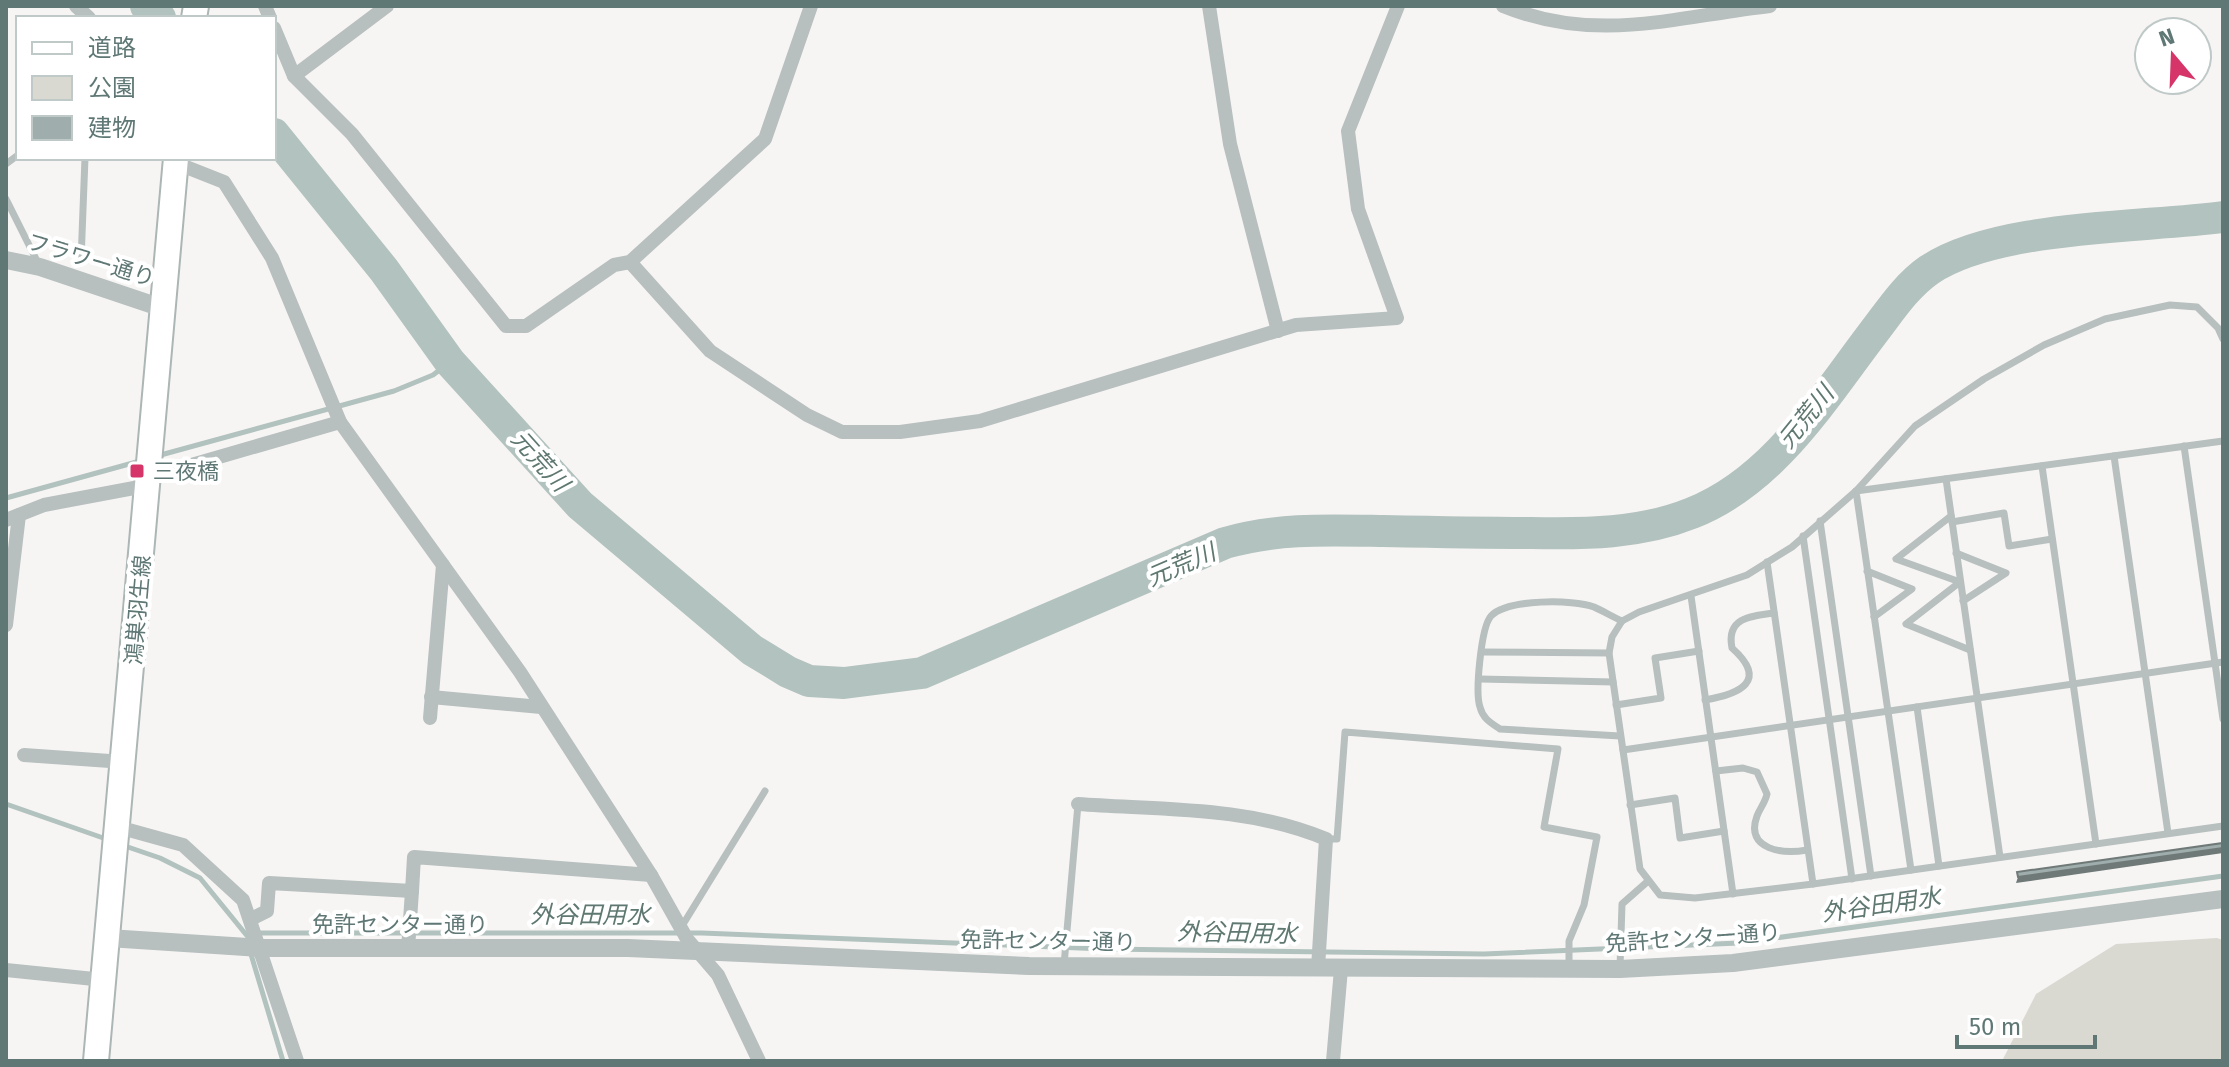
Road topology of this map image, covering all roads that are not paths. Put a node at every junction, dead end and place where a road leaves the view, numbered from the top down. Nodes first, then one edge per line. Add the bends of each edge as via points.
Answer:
1 (387, 6) edge
2 (811, 6) edge
3 (1209, 6) edge
4 (1398, 6) edge
5 (1503, 6) edge
6 (1770, 6) edge
7 (276, 33) edge
8 (294, 76) junction
9 (85, 160) edge
10 (176, 161) edge
11 (6, 199) edge
12 (6, 260) edge
13 (81, 261) dead end
14 (630, 262) junction
15 (40, 267) junction
16 (162, 308) junction
17 (1278, 331) junction
18 (2223, 339) edge
19 (340, 422) junction
20 (2223, 441) edge
21 (2184, 446) junction
22 (2114, 456) junction
23 (2042, 466) junction
24 (1946, 479) junction
25 (150, 481) junction
26 (1856, 491) junction
27 (12, 518) edge
28 (1951, 519) junction
29 (1820, 521) junction
30 (1803, 536) junction
31 (2052, 539) junction
32 (1956, 553) junction
33 (1767, 562) junction
34 (443, 565) junction
35 (1867, 571) junction
36 (1960, 582) junction
37 (1691, 596) junction
38 (1963, 601) junction
39 (1774, 613) junction
40 (1874, 617) junction
41 (1622, 621) junction
42 (6, 625) edge
43 (1970, 650) junction
44 (1699, 651) junction
45 (1482, 652) junction
46 (1609, 653) junction
47 (2219, 662) edge
48 (2145, 673) junction
49 (1480, 679) junction
50 (1613, 682) junction
51 (2073, 684) junction
52 (431, 697) junction
53 (1976, 698) junction
54 (1705, 700) junction
55 (1616, 705) junction
56 (541, 707) junction
57 (1917, 707) junction
58 (1888, 711) junction
59 (1848, 717) junction
60 (430, 718) dead end
61 (1829, 719) junction
62 (2223, 719) edge
63 (1789, 725) junction
64 (1620, 736) junction
65 (1711, 737) junction
66 (1623, 750) junction
67 (24, 755) dead end
68 (124, 762) junction
69 (1716, 771) junction
70 (765, 791) dead end
71 (1078, 804) joint
72 (1630, 805) junction
73 (2223, 826) edge
74 (118, 827) junction
75 (1724, 831) junction
76 (2168, 833) junction
77 (1326, 839) junction
78 (2096, 844) junction
79 (1807, 850) junction
80 (2000, 857) junction
81 (1939, 866) junction
82 (1911, 870) junction
83 (651, 875) junction
84 (1871, 876) junction
85 (1852, 879) junction
86 (1647, 882) junction
87 (1813, 884) junction
88 (412, 891) junction
89 (1733, 894) junction
90 (2223, 899) edge
91 (251, 919) junction
92 (682, 926) junction
93 (108, 938) junction
94 (262, 948) junction
95 (408, 949) junction
96 (700, 950) junction
97 (1064, 966) junction
98 (1318, 968) junction
99 (1341, 969) junction
100 (1569, 969) junction
101 (1620, 969) junction
102 (6, 970) edge
103 (104, 980) junction
104 (96, 1061) edge
105 (297, 1061) edge
106 (759, 1061) edge
107 (1333, 1061) edge

1 - 8 street
2 - 14 street via 765,139
3 - 17 street via 1230,144
4 - 17 street via 1348,131 1358,209 1397,318 1296,325
5 - 6 street via 1574,26 1621,27
7 - 8 street
8 - 14 street via 352,134 506,326 526,326 614,265
9 - 13 lane
10 - 16 main road, 鴻巣羽生線
10 - 19 street via 224,182 272,258
11 - 15 lane
12 - 15 street, フラワー通り
14 - 17 street via 710,351 842,432 900,432 980,421
15 - 16 street, フラワー通り
16 - 25 main road, 鴻巣羽生線
18 - 26 lane via 2197,307 2170,305 2105,319 1984,379 1915,426
19 - 25 street
19 - 34 street
20 - 21 lane
21 - 22 lane
21 - 47 lane
22 - 23 lane
22 - 48 lane
23 - 24 lane
23 - 31 lane
24 - 26 lane
24 - 28 lane
25 - 27 street via 44,505
25 - 68 main road, 鴻巣羽生線
26 - 29 lane
26 - 35 lane
27 - 42 street
28 - 31 lane via 2004,513 2009,546
28 - 32 lane
28 - 36 lane via 1896,559
29 - 30 lane
29 - 59 lane
30 - 33 lane
30 - 61 lane
31 - 51 lane
32 - 36 lane
32 - 38 lane via 2006,573
33 - 37 lane
33 - 39 lane
34 - 52 street
34 - 56 street
35 - 40 lane
35 - 40 lane via 1912,589
36 - 38 lane
36 - 43 lane via 1906,624
37 - 41 lane
37 - 44 lane
38 - 43 lane
39 - 54 lane via 1740,619 1733,627 1732,648 1748,665 1745,688
39 - 63 lane
40 - 58 lane
41 - 45 lane via 1592,606 1506,606 1483,627
41 - 46 lane
43 - 53 lane
44 - 54 lane
44 - 55 lane via 1655,658 1661,698
45 - 46 lane
45 - 49 lane
46 - 50 lane
47 - 48 lane
47 - 62 lane
48 - 51 lane
48 - 76 lane
49 - 50 lane
49 - 64 lane via 1479,705 1486,720 1500,729
50 - 55 lane
51 - 53 lane
51 - 78 lane
52 - 56 street
52 - 60 street
53 - 57 lane
53 - 80 lane
54 - 65 lane
55 - 64 lane
56 - 83 street
57 - 58 lane
57 - 81 lane
58 - 59 lane
58 - 82 lane
59 - 61 lane
59 - 84 lane
61 - 63 lane
61 - 85 lane
63 - 65 lane
63 - 79 lane
64 - 66 lane
65 - 66 lane
65 - 69 lane
66 - 72 lane
67 - 68 street
68 - 74 main road, 鴻巣羽生線
69 - 75 lane
69 - 79 lane via 1757,772 1767,794 1755,830 1761,843 1782,853
70 - 92 lane
71 - 77 street via 1249,816
71 - 97 lane
72 - 75 lane via 1675,798 1680,838
72 - 86 lane via 1640,869
73 - 76 lane
74 - 91 street via 183,845 226,881
74 - 93 main road, 鴻巣羽生線
75 - 89 lane
76 - 78 lane
77 - 98 street
77 - 100 lane via 1337,839 1345,732 1558,749 1544,827 1597,837 1584,905 1569,941
78 - 80 lane
79 - 87 lane
80 - 81 lane
81 - 82 lane
82 - 84 lane
83 - 88 street via 414,857
83 - 92 street
84 - 85 lane
85 - 87 lane
86 - 89 lane via 1672,898
86 - 101 lane via 1622,904
87 - 89 lane
88 - 91 street via 269,883 267,911
88 - 95 street
90 - 101 street, 免許センター通り via 1748,961
91 - 94 street
92 - 96 street
93 - 94 street, 免許センター通り
93 - 103 main road, 鴻巣羽生線
94 - 95 street, 免許センター通り
94 - 105 street
95 - 96 street, 免許センター通り
96 - 97 street, 免許センター通り
96 - 106 street via 718,975
97 - 98 street, 免許センター通り
98 - 99 street, 免許センター通り
99 - 100 street, 免許センター通り
99 - 107 street
100 - 101 street, 免許センター通り
102 - 103 street
103 - 104 main road, 鴻巣羽生線

